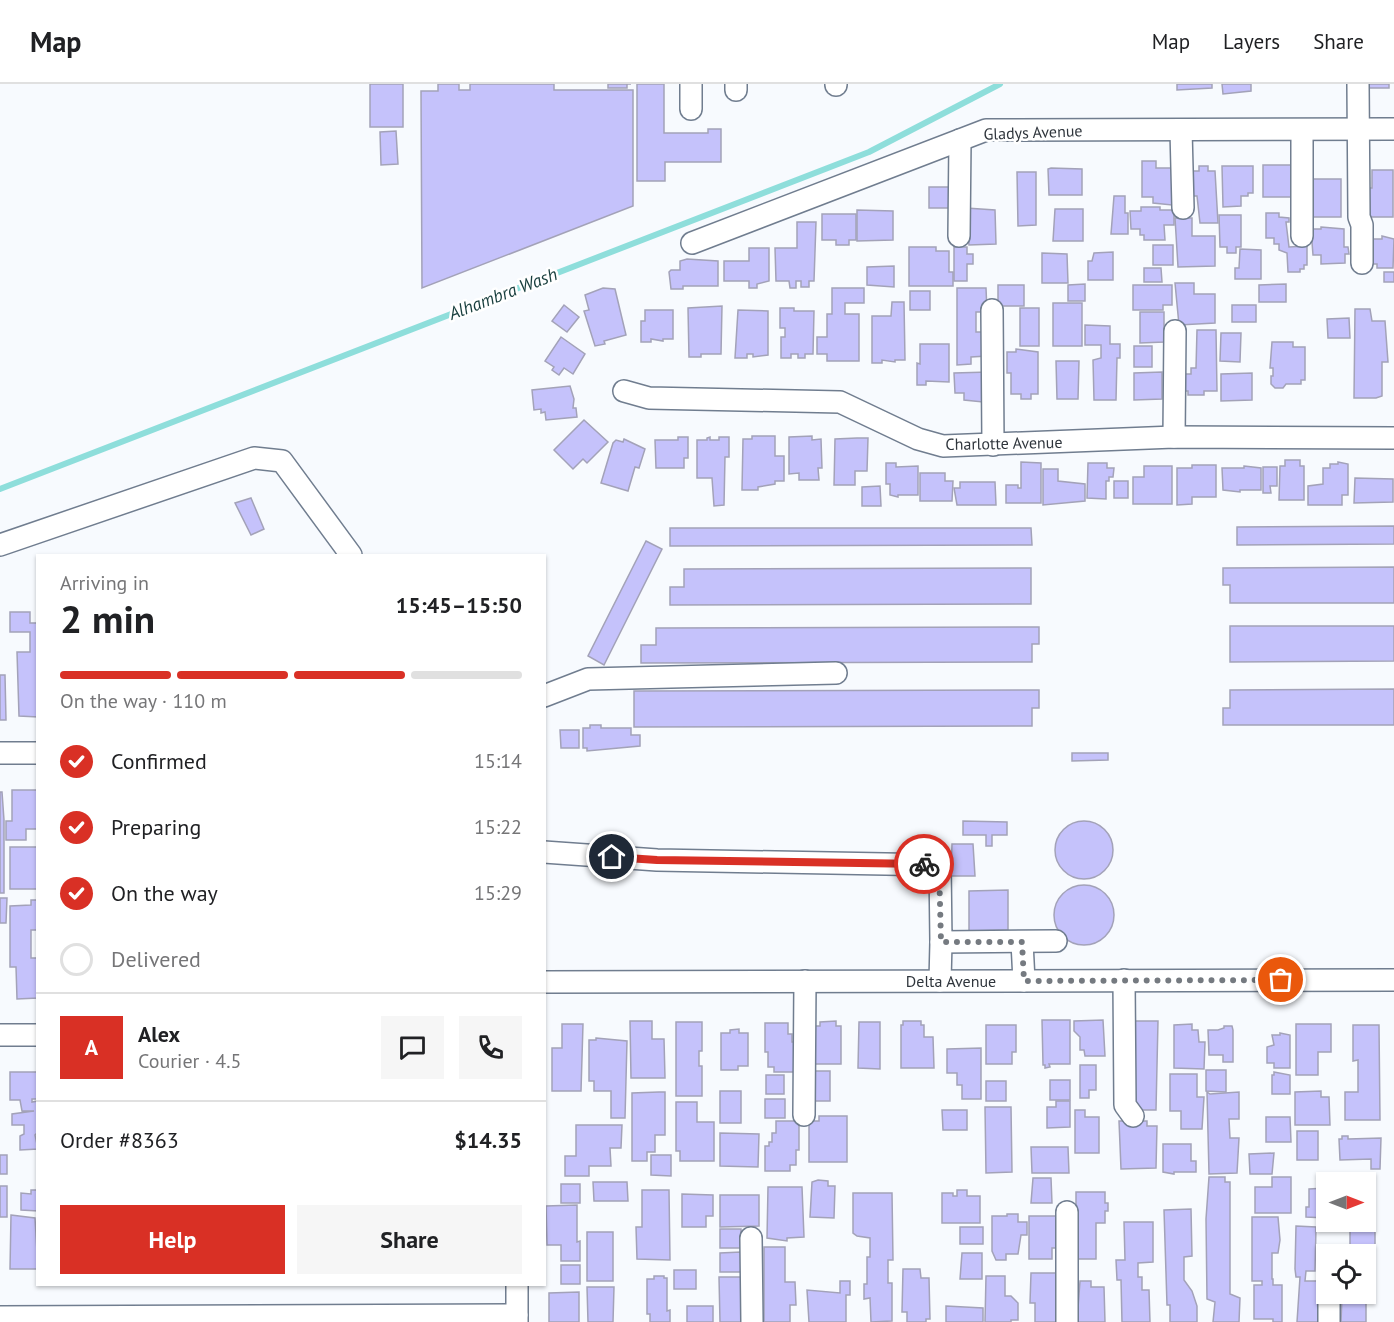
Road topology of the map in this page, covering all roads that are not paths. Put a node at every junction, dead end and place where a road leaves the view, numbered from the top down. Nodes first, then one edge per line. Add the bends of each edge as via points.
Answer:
1 (691, 84) edge
2 (1358, 84) edge
3 (691, 109) dead end
4 (1358, 129) junction
5 (1394, 129) edge
6 (1180, 130) junction
7 (1302, 130) junction
8 (960, 140) junction
9 (1183, 208) dead end
10 (959, 236) dead end
11 (1302, 236) dead end
12 (692, 243) dead end
13 (1362, 263) dead end
14 (992, 310) dead end
15 (1175, 331) dead end
16 (624, 391) dead end
17 (1174, 437) junction
18 (1394, 438) edge
19 (993, 445) junction
20 (0, 545) edge
21 (350, 554) edge
22 (836, 673) dead end
23 (546, 695) edge
24 (0, 753) edge
25 (36, 753) edge
26 (546, 852) edge
27 (1056, 941) dead end
28 (941, 942) junction
29 (1022, 942) junction
30 (1124, 980) junction
31 (1394, 980) edge
32 (805, 981) junction
33 (940, 981) junction
34 (1024, 981) junction
35 (546, 982) edge
36 (0, 1035) edge
37 (36, 1035) edge
38 (804, 1115) dead end
39 (1133, 1116) dead end
40 (1067, 1212) dead end
41 (751, 1238) dead end
42 (517, 1286) edge
43 (1329, 1304) edge
44 (0, 1317) edge
45 (405, 1318) edge
46 (517, 1318) edge
47 (45, 1319) edge
48 (752, 1322) edge
49 (1067, 1322) edge
50 (1329, 1322) edge

1 - 3 street
2 - 4 street
4 - 5 street, Gladys Avenue
4 - 7 street, Gladys Avenue
4 - 13 street
6 - 7 street, Gladys Avenue
6 - 8 street, Gladys Avenue via 986,130
6 - 9 street
7 - 11 street
8 - 10 street
8 - 12 street, Gladys Avenue
14 - 19 street
15 - 17 street
16 - 19 street, Charlotte Avenue via 649,398 840,402 918,440 943,446
17 - 18 street, Charlotte Avenue
17 - 19 street, Charlotte Avenue
20 - 21 street via 254,458 282,461
22 - 23 street via 588,678
24 - 25 street
26 - 28 street via 657,860 939,865
27 - 29 street
28 - 29 street
28 - 33 street
29 - 34 street
30 - 31 street, Delta Avenue
30 - 34 street, Delta Avenue
30 - 39 street via 1125,1105
32 - 33 street, Delta Avenue
32 - 35 street, Delta Avenue
32 - 38 street
33 - 34 street, Delta Avenue
36 - 37 street
40 - 49 street
41 - 48 street
42 - 46 street
43 - 50 street
44 - 47 street
45 - 46 street
45 - 47 street

